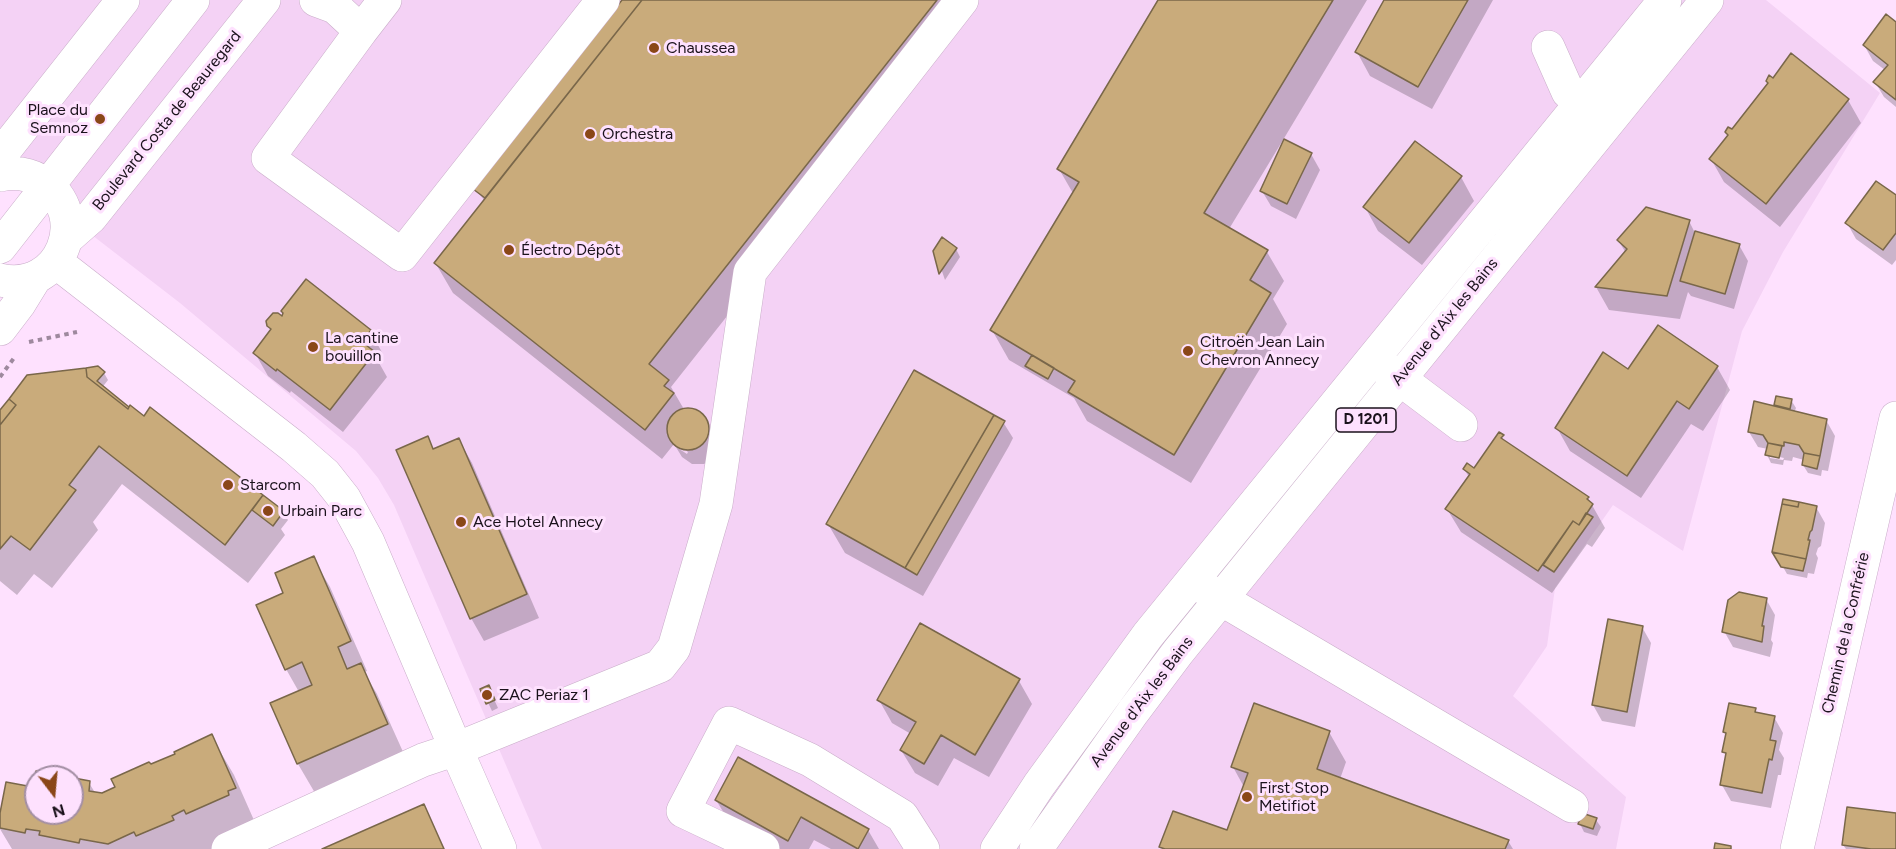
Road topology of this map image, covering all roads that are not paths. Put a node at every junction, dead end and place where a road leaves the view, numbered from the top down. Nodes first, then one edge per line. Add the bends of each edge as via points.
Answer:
1 (123, 0) edge
2 (193, 0) edge
3 (316, 0) edge
4 (603, 0) edge
5 (962, 0) edge
6 (1665, 0) edge
7 (1707, 0) edge
8 (266, 1) edge
9 (372, 10) edge
10 (1548, 47) dead end
11 (1582, 103) junction
12 (0, 156) edge
13 (0, 175) edge
14 (1564, 175) junction
15 (49, 186) junction
16 (0, 247) edge
17 (52, 259) junction
18 (0, 280) edge
19 (14, 341) edge
20 (1372, 358) junction
21 (1399, 379) junction
22 (1896, 418) edge
23 (1461, 424) dead end
24 (1193, 580) junction
25 (1221, 599) junction
26 (1120, 702) junction
27 (456, 749) junction
28 (1039, 786) junction
29 (1066, 804) junction
30 (1572, 806) dead end
31 (228, 849) edge
32 (500, 849) edge
33 (763, 849) edge
34 (923, 849) edge
35 (997, 849) edge
36 (1036, 849) edge
37 (1797, 849) edge

1 - 12 main road
2 - 15 main road
3 - 9 main road via 335,7
4 - 9 main road via 402,255 268,158
5 - 27 main road via 750,272 716,504 674,648 660,666
6 - 11 main road, Avenue d'Aix les Bains / D 1201
7 - 14 main road, Avenue d'Aix les Bains / D 1201
8 - 17 main road, Boulevard Costa de Beauregard
10 - 11 main road via 1568,92
11 - 14 main road
11 - 20 main road, Avenue d'Aix les Bains / D 1201
13 - 15 main road via 19,174
14 - 21 main road, Avenue d'Aix les Bains / D 1201
15 - 16 main road
15 - 17 main road via 65,210 68,225
17 - 18 main road via 21,282
17 - 19 main road, Boulevard Costa de Beauregard via 19,304
17 - 27 main road via 325,474 344,498 368,542
20 - 21 main road
20 - 24 main road, Avenue d'Aix les Bains / D 1201
21 - 23 main road
21 - 25 main road, Avenue d'Aix les Bains / D 1201
22 - 37 main road, Chemin de la Confrérie
24 - 25 main road
24 - 26 main road, Avenue d'Aix les Bains / D 1201 via 1148,635
25 - 26 main road, Avenue d'Aix les Bains / D 1201
25 - 30 main road
26 - 28 main road, Avenue d'Aix les Bains / D 1201
26 - 29 main road, Avenue d'Aix les Bains / D 1201
27 - 31 main road via 423,760
27 - 32 main road
28 - 29 main road
28 - 35 main road, Avenue d'Aix les Bains / D 1201
29 - 36 main road, Avenue d'Aix les Bains / D 1201
33 - 34 main road via 683,811 729,723 810,760 902,816

